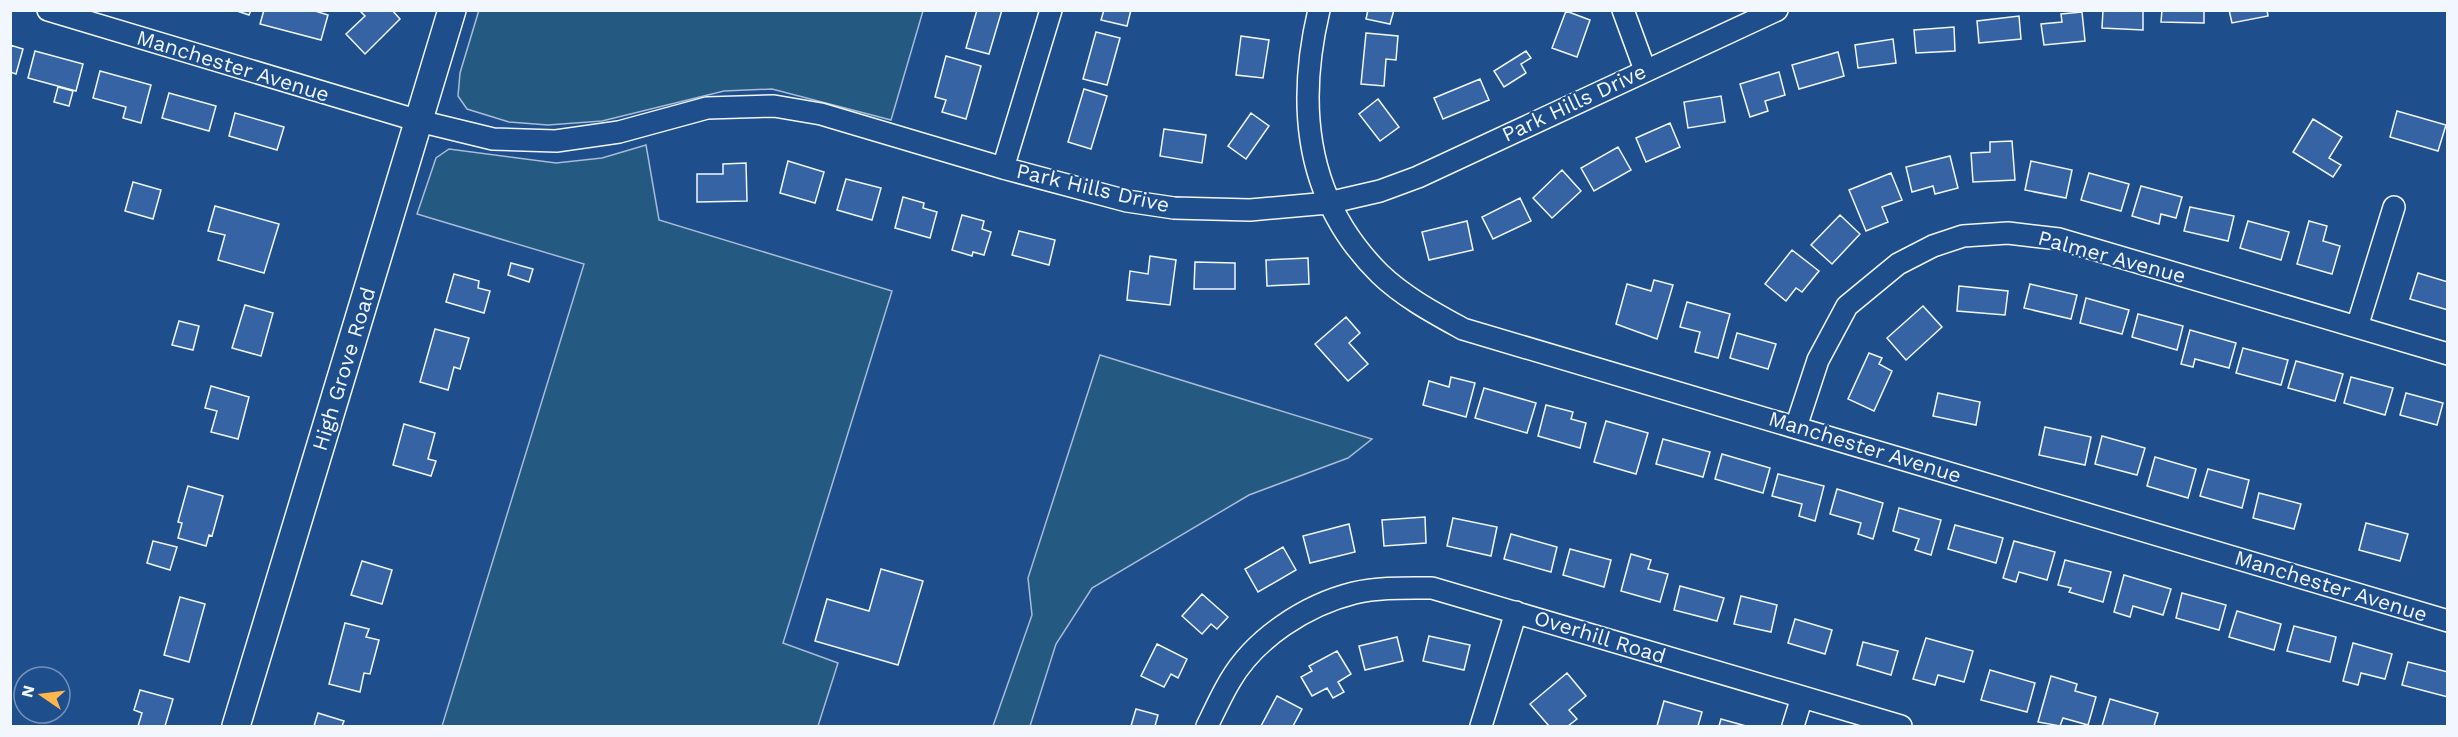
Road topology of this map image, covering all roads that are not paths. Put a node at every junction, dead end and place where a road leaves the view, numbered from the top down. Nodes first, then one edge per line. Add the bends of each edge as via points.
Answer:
1 (48, 10) edge
2 (452, 10) edge
3 (1050, 10) edge
4 (1319, 10) edge
5 (1623, 10) edge
6 (1777, 10) edge
7 (1645, 70) junction
8 (419, 121) junction
9 (1003, 168) junction
10 (1328, 203) junction
11 (2394, 207) dead end
12 (2357, 327) junction
13 (2448, 354) edge
14 (1796, 427) junction
15 (1516, 612) junction
16 (2448, 621) edge
17 (1802, 697) junction
18 (236, 726) edge
19 (1207, 726) edge
20 (1481, 726) edge
21 (1793, 726) edge
22 (1901, 726) edge

1 - 8 street, Manchester Avenue
2 - 8 main road, High Grove Road
3 - 9 street
4 - 10 street, Manchester Avenue via 1308,88 1308,124 1314,160
5 - 7 street
6 - 7 street, Park Hills Drive
7 - 10 street, Park Hills Drive via 1418,177
8 - 9 street, Park Hills Drive via 493,139 556,141 619,132 707,108 774,106 821,114
8 - 18 main road, High Grove Road
9 - 10 street, Park Hills Drive via 1127,201 1174,208 1250,210
10 - 14 street, Manchester Avenue via 1351,241 1380,274 1415,302 1464,329
11 - 12 street
12 - 13 street, Palmer Avenue
12 - 14 street, Palmer Avenue via 2059,239 2008,233 1963,236 1898,264 1847,306 1818,360
14 - 16 street, Manchester Avenue
15 - 17 street, Overhill Road
15 - 19 street, Overhill Road via 1431,588 1387,588 1323,604 1259,646 1230,680
15 - 20 street
17 - 21 street
17 - 22 street, Overhill Road

